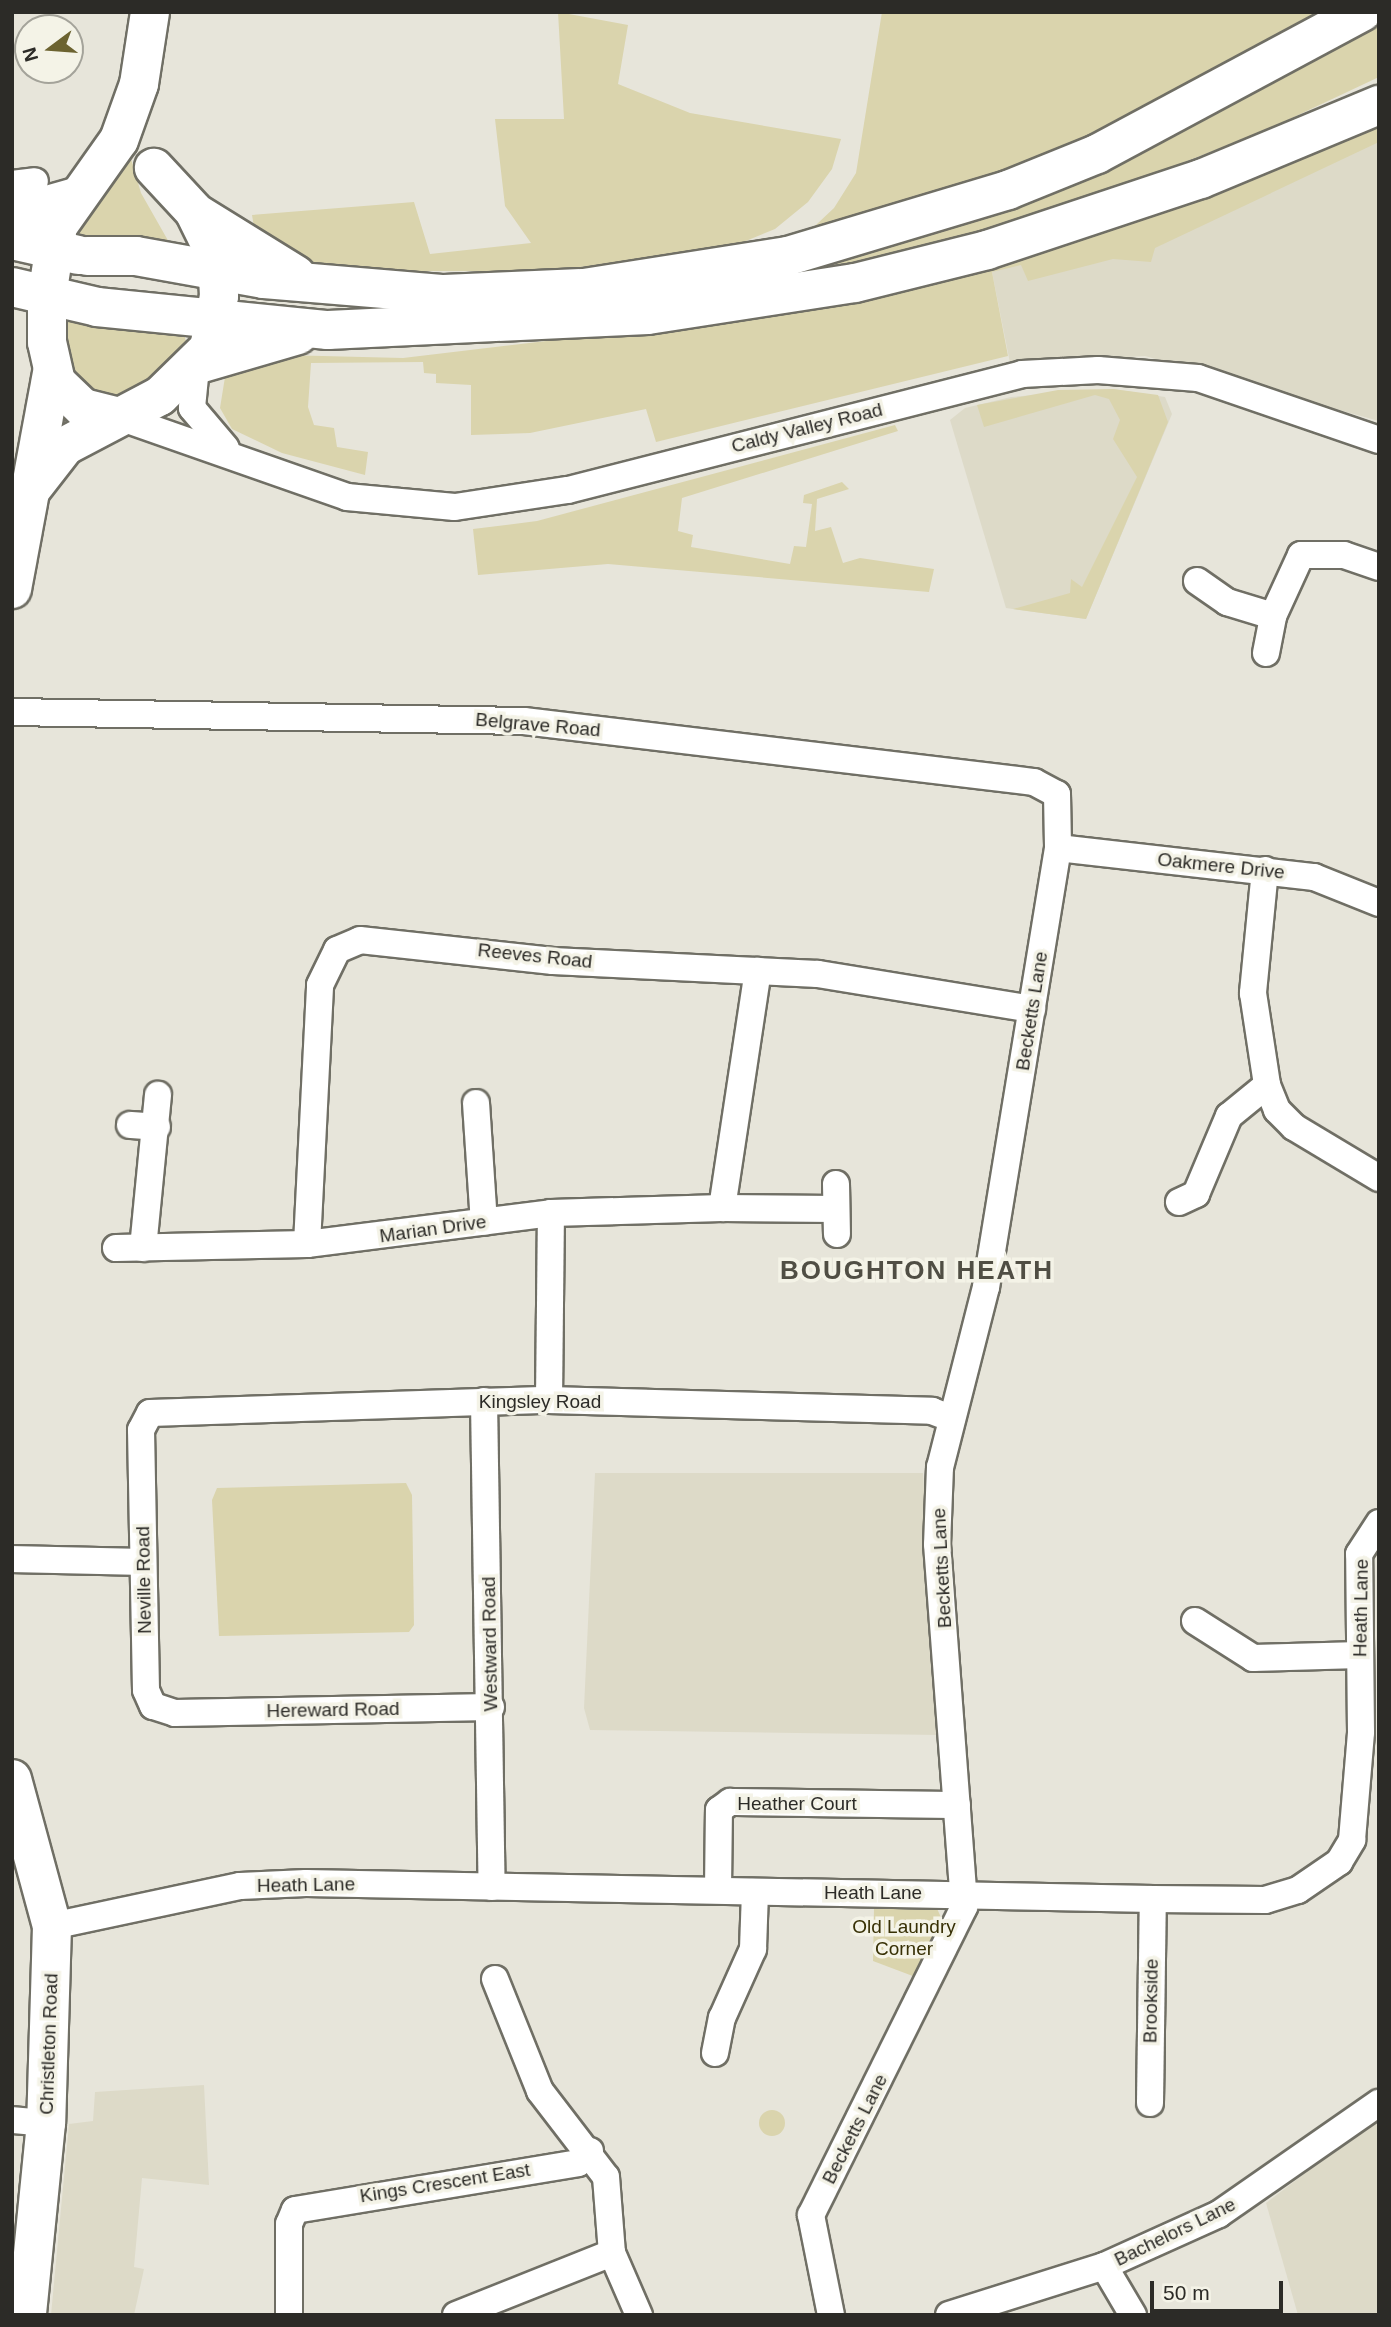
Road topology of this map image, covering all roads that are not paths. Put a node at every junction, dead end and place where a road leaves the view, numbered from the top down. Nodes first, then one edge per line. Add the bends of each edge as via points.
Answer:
1 (150, 12) edge
2 (1362, 12) edge
3 (139, 84) junction
4 (1379, 105) edge
5 (154, 168) junction
6 (75, 197) junction
7 (194, 211) junction
8 (12, 215) edge
9 (12, 240) edge
10 (69, 253) junction
11 (317, 284) junction
12 (30, 291) edge
13 (189, 295) junction
14 (12, 310) edge
15 (328, 330) junction
16 (197, 365) junction
17 (51, 372) junction
18 (119, 417) junction
19 (1379, 440) edge
20 (235, 456) junction
21 (30, 491) junction
22 (1379, 567) edge
23 (1197, 581) dead end
24 (12, 589) edge
25 (1273, 617) junction
26 (1266, 653) dead end
27 (12, 712) edge
28 (1057, 794) joint
29 (1058, 848) junction
30 (1265, 870) junction
31 (1379, 903) edge
32 (758, 971) junction
33 (1032, 1009) junction
34 (1268, 1085) junction
35 (158, 1095) dead end
36 (476, 1103) dead end
37 (130, 1125) dead end
38 (157, 1127) junction
39 (1379, 1178) edge
40 (1197, 1197) dead end
41 (722, 1209) junction
42 (836, 1209) dead end
43 (551, 1213) junction
44 (484, 1222) junction
45 (307, 1244) junction
46 (116, 1248) dead end
47 (144, 1248) junction
48 (549, 1400) junction
49 (484, 1401) junction
50 (948, 1417) junction
51 (141, 1430) joint
52 (1379, 1523) edge
53 (12, 1559) edge
54 (143, 1562) junction
55 (1195, 1621) dead end
56 (1360, 1655) junction
57 (491, 1707) junction
58 (175, 1713) joint
59 (1370, 1732) edge
60 (12, 1779) edge
61 (957, 1805) junction
62 (492, 1886) junction
63 (718, 1889) junction
64 (755, 1892) junction
65 (965, 1893) junction
66 (1153, 1899) junction
67 (52, 1926) junction
68 (503, 1986) dead end
69 (718, 2054) dead end
70 (1150, 2103) dead end
71 (1379, 2104) edge
72 (29, 2122) edge
73 (590, 2151) junction
74 (612, 2253) junction
75 (1104, 2266) junction
76 (27, 2315) edge
77 (289, 2315) edge
78 (456, 2315) edge
79 (639, 2315) edge
80 (831, 2315) edge
81 (949, 2315) edge
82 (1133, 2315) edge

1 - 3 highway
2 - 11 highway via 1097,154 866,236 584,288 444,294
3 - 5 highway
3 - 6 highway via 105,165
4 - 15 highway via 1202,179 987,250 855,283 648,315
5 - 7 highway
5 - 13 highway
6 - 8 highway
6 - 10 highway
7 - 11 highway via 236,242
7 - 13 highway
9 - 10 highway
10 - 12 highway
10 - 13 highway via 136,256
10 - 13 highway via 64,280 112,292
11 - 13 highway
12 - 13 highway
12 - 17 highway
13 - 15 highway
13 - 16 highway
14 - 17 highway
15 - 16 highway via 255,343
16 - 18 highway
16 - 20 street, Caldy Valley Road via 192,408
17 - 18 highway via 83,408
17 - 21 highway
18 - 20 street, Caldy Valley Road
18 - 21 highway via 58,452
19 - 20 street, Caldy Valley Road via 1198,378 1098,370 1022,374 568,490 455,507 347,497
21 - 24 highway
22 - 25 street via 1344,555 1301,555
23 - 25 street via 1227,602
25 - 26 street
27 - 28 street, Belgrave Road via 524,721 1034,782
28 - 29 street, Becketts Lane
29 - 30 street, Oakmere Drive
29 - 33 street, Becketts Lane
30 - 31 street, Oakmere Drive via 1314,877
30 - 34 street via 1253,993
32 - 33 street, Reeves Road via 818,974
32 - 41 street
32 - 45 street, Reeves Road via 553,961 388,940 360,940 337,950 320,985
33 - 50 street, Becketts Lane via 986,1286
34 - 39 street via 1277,1110 1294,1128
34 - 40 street via 1219,1132
35 - 38 street
36 - 44 street
37 - 38 street
38 - 47 street via 146,1178
41 - 42 street, Marian Drive
41 - 43 street, Marian Drive
43 - 44 street, Marian Drive
43 - 48 street
44 - 45 street, Marian Drive
45 - 47 street, Marian Drive
46 - 47 street, Marian Drive
48 - 49 street, Kingsley Road
48 - 50 street, Kingsley Road via 932,1411
49 - 51 street, Kingsley Road via 168,1409 150,1413
49 - 57 street, Westward Road
50 - 61 street, Becketts Lane via 937,1544
51 - 54 street, Neville Road
52 - 56 street, Heath Lane via 1359,1555
53 - 54 street
54 - 58 street, Neville Road via 146,1690 153,1706
55 - 56 street via 1253,1658
56 - 59 street, Heath Lane
57 - 58 street, Hereward Road
57 - 62 street, Westward Road
59 - 66 street, Heath Lane via 1352,1840 1318,1881 1265,1900
60 - 67 highway, Christleton Road
61 - 63 street, Heather Court via 730,1802 719,1810
61 - 65 street, Becketts Lane
62 - 63 street, Heath Lane
62 - 67 street, Heath Lane via 240,1886
63 - 64 street, Heath Lane
64 - 65 street, Heath Lane
64 - 69 street via 753,1949 722,2018
65 - 66 street, Heath Lane
65 - 80 street, Becketts Lane via 958,1929 811,2215
66 - 70 street, Brookside
67 - 72 highway, Christleton Road
68 - 73 street via 540,2091
71 - 75 street, Bachelors Lane via 1219,2214
72 - 76 highway, Christleton Road
73 - 74 street via 606,2177
73 - 77 street, Kings Crescent East via 578,2163 295,2210 289,2224
74 - 78 street
74 - 79 street
75 - 81 street, Bachelors Lane
75 - 82 street

